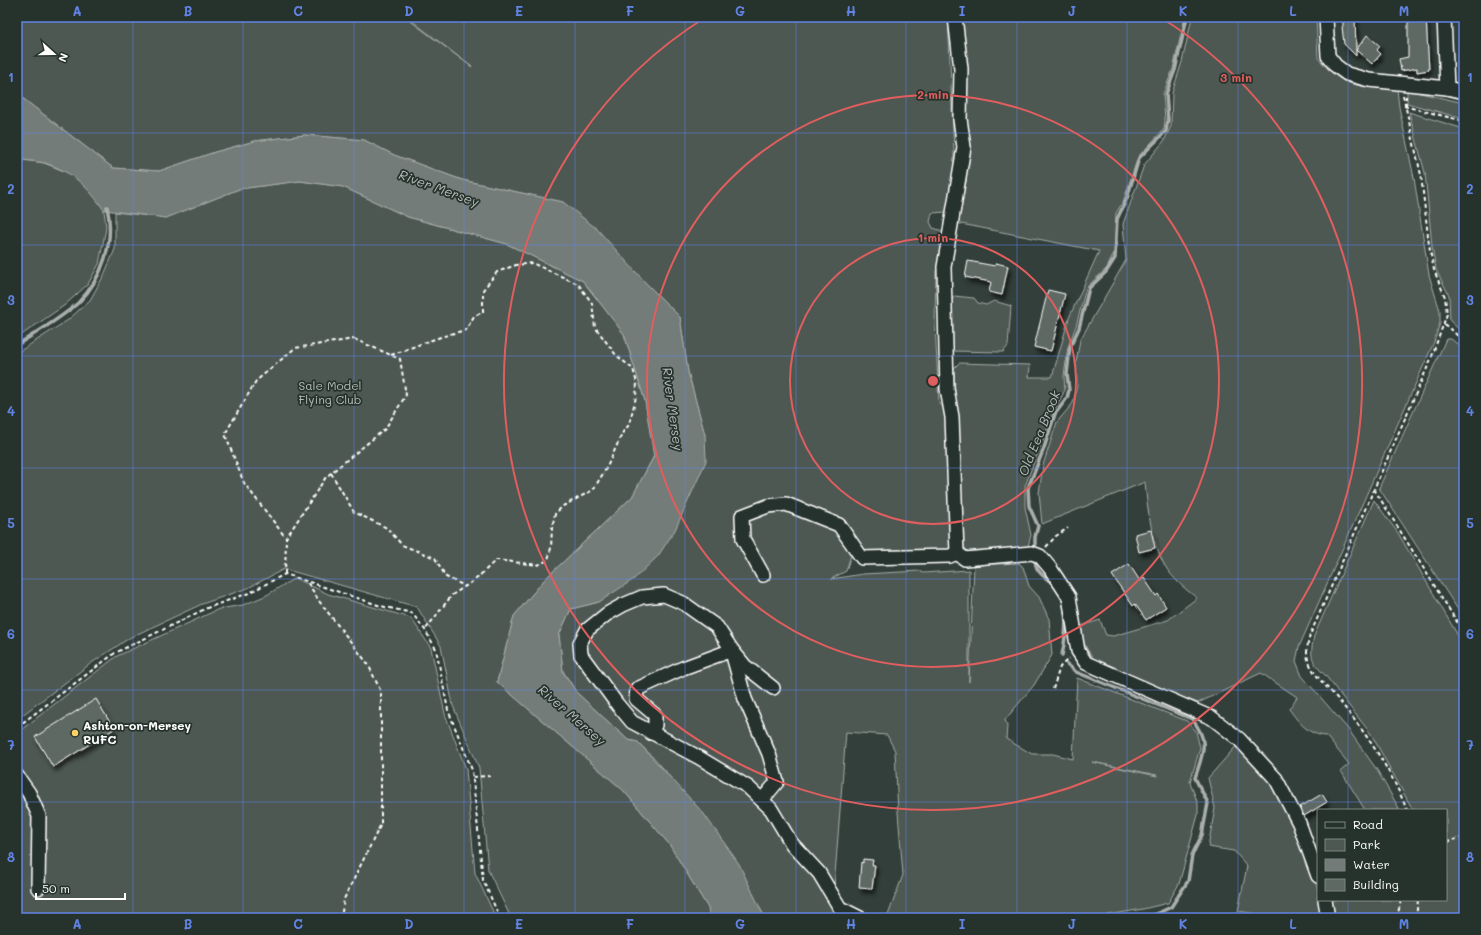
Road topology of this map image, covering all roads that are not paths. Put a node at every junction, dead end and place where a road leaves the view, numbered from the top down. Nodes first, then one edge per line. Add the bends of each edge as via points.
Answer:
1 (955, 17) edge
2 (1326, 17) edge
3 (1444, 17) edge
4 (1447, 88) junction
5 (1464, 92) edge
6 (957, 553) junction
7 (763, 575) dead end
8 (732, 650) junction
9 (773, 688) dead end
10 (651, 733) junction
11 (17, 776) edge
12 (762, 800) junction
13 (1317, 873) edge
14 (38, 888) dead end
15 (1325, 901) edge
16 (860, 918) edge
17 (1328, 918) edge

1 - 6 street via 960,69 960,119 964,147 944,267 946,389 952,417
2 - 4 street via 1328,56 1347,74 1369,80
3 - 4 street
4 - 5 street
6 - 7 street via 950,556 862,558 839,525 786,504 768,506 742,516 743,539
6 - 13 street via 965,559 1032,553 1040,556 1069,597 1079,653 1086,663 1212,718 1239,739 1276,779 1298,822
8 - 9 street via 745,666
8 - 10 street via 682,668 637,689 636,699 655,715 655,725
8 - 10 street via 717,627 683,603 664,595 642,597 623,605 587,630 580,643 581,655 632,722
8 - 12 street via 746,699 769,754 777,782
10 - 12 street via 730,776
11 - 14 street via 40,816
12 - 16 street via 771,809 792,844 819,873 840,908
15 - 17 street

